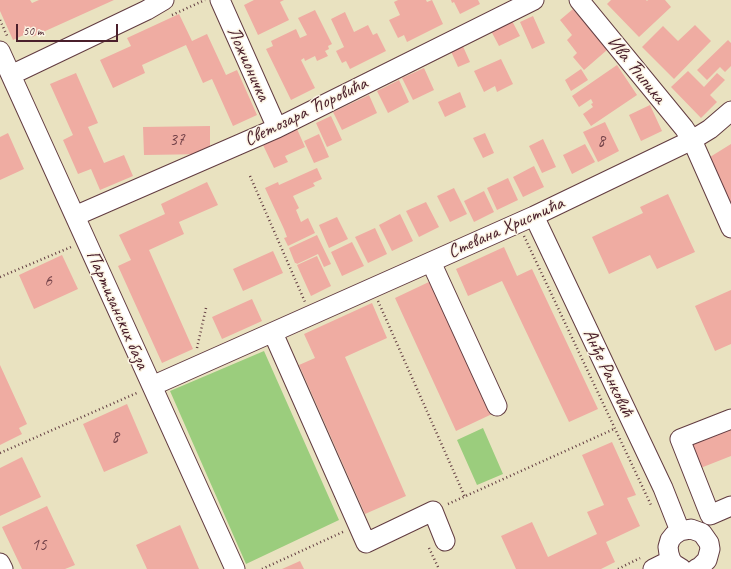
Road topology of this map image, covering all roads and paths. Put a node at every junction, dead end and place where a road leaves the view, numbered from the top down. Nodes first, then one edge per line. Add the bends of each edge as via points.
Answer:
1 (164, 0) edge
2 (220, 0) edge
3 (534, 0) edge
4 (579, 0) edge
5 (145, 5) edge
6 (0, 51) edge
7 (11, 75) junction
8 (731, 111) edge
9 (277, 128) junction
10 (692, 140) junction
11 (250, 176) dead end
12 (75, 216) junction
13 (526, 220) junction
14 (731, 228) edge
15 (74, 246) dead end
16 (431, 262) junction
17 (0, 277) edge
18 (372, 288) junction
19 (305, 303) dead end
20 (206, 308) dead end
21 (273, 332) junction
22 (195, 354) dead end
23 (152, 386) junction
24 (497, 406) dead end
25 (731, 419) edge
26 (614, 429) junction
27 (0, 453) edge
28 (465, 497) junction
29 (651, 506) dead end
30 (731, 506) edge
31 (433, 511) junction
32 (355, 518) junction
33 (680, 531) junction
34 (446, 541) dead end
35 (0, 563) edge
36 (690, 567) edge
37 (3, 569) edge
38 (235, 569) edge
39 (262, 569) edge
40 (653, 569) edge

1 - 5 street
2 - 9 street, Ложионичка
3 - 9 street, Светозара Ћоровића
4 - 10 street, Ива Ћипика
5 - 7 street
6 - 7 street, Партизанских база
7 - 12 street, Партизанских база
8 - 10 street, Стевана Христића
9 - 12 street, Светозара Ћоровића
10 - 13 street, Стевана Христића
10 - 14 street, Ива Ћипика
11 - 19 path
12 - 23 street, Партизанских база
13 - 16 street, Стевана Христића
13 - 26 path
13 - 33 street, Анђе Ранковић via 663,488
15 - 17 path
16 - 18 street, Стевана Христића
16 - 24 street
18 - 21 street, Стевана Христића
18 - 28 path
20 - 22 path
21 - 23 street, Стевана Христића
21 - 32 street
23 - 27 path
23 - 38 street, Партизанских база
25 - 30 street via 680,439 710,515
26 - 28 path
26 - 29 path
28 - 31 path
31 - 32 street via 366,543
31 - 34 street
32 - 39 path
33 - 36 street via 670,540 669,554
33 - 36 street via 697,530 706,538 710,549 707,560
35 - 37 street
36 - 40 street

